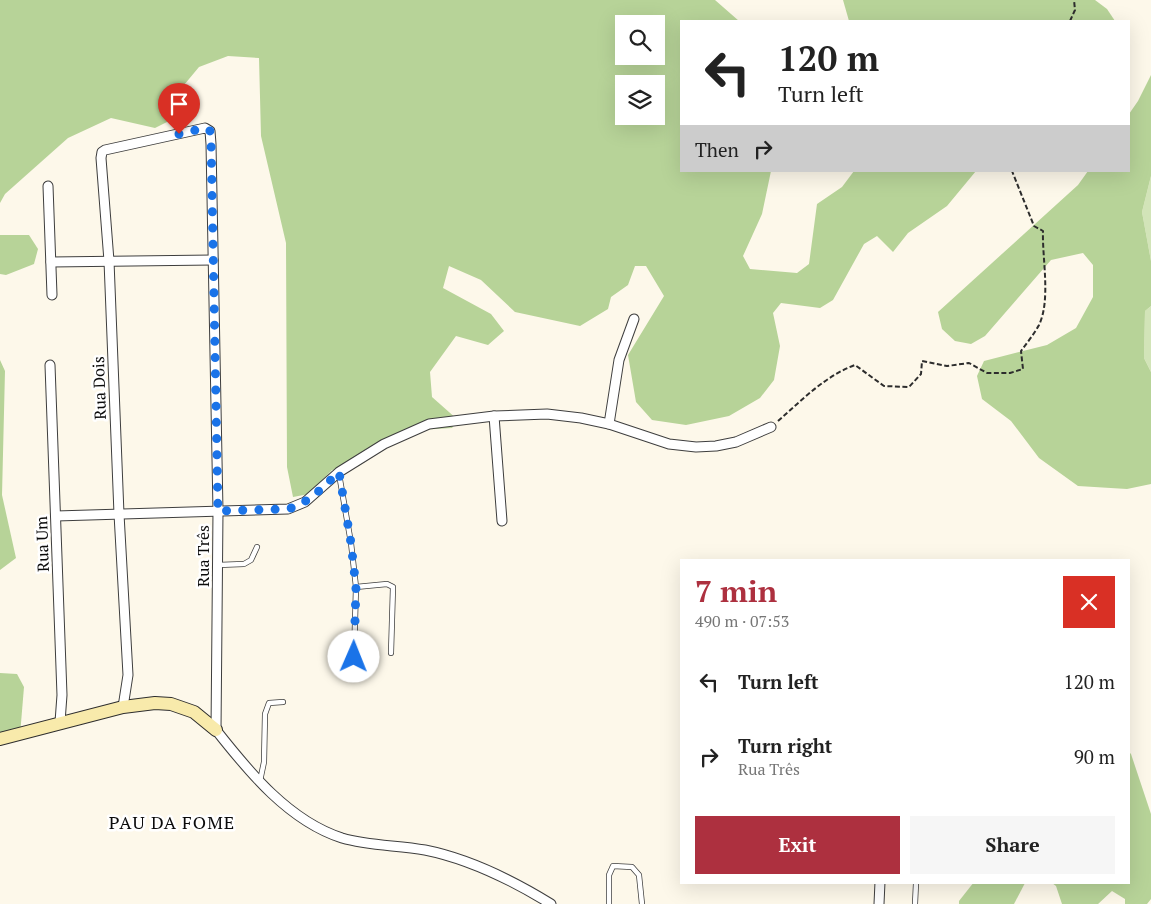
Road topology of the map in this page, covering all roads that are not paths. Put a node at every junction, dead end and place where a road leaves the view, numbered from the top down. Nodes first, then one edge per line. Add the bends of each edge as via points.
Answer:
1 (105, 150) joint
2 (48, 186) dead end
3 (213, 260) junction
4 (109, 261) junction
5 (51, 262) junction
6 (52, 295) dead end
7 (634, 319) dead end
8 (50, 365) dead end
9 (494, 416) junction
10 (609, 424) junction
11 (771, 427) road end
12 (339, 472) junction
13 (218, 511) junction
14 (120, 514) junction
15 (56, 516) junction
16 (502, 521) dead end
17 (257, 547) dead end
18 (218, 564) junction
19 (356, 587) junction
20 (391, 653) dead end
21 (354, 657) dead end
22 (283, 702) dead end
23 (123, 707) junction
24 (60, 722) junction
25 (216, 730) junction
26 (0, 739) edge
27 (260, 782) junction
28 (880, 884) edge
29 (916, 884) edge
30 (551, 904) edge
31 (608, 904) edge
32 (642, 904) edge
33 (879, 904) edge
34 (915, 904) edge

1 - 3 street, Rua Três via 208,129 211,137
1 - 4 street, Rua Dois via 101,158
2 - 5 street
3 - 4 street
3 - 13 street, Rua Três
4 - 5 street
4 - 14 street, Rua Dois
5 - 6 street
7 - 10 street via 619,360
8 - 15 street, Rua Um
9 - 10 street via 548,414
9 - 12 street via 429,424 384,444
9 - 16 street
10 - 11 street via 669,444 696,447 736,442
12 - 13 street via 305,502 288,509
12 - 19 lane
13 - 14 street
13 - 18 street, Rua Três
14 - 15 street
14 - 23 street, Rua Dois via 128,675
15 - 24 street, Rua Um via 62,695
17 - 18 lane via 251,560 244,564
18 - 25 street, Rua Três
19 - 20 lane via 388,584 393,587
19 - 21 lane
22 - 27 lane via 269,704 265,714 264,762
23 - 24 street
23 - 25 street via 155,703 183,707
24 - 26 street
25 - 27 street
27 - 30 street via 291,809 342,838 451,856 523,887
28 - 33 street
29 - 34 lane
31 - 32 lane via 609,875 613,866 632,867 639,875

